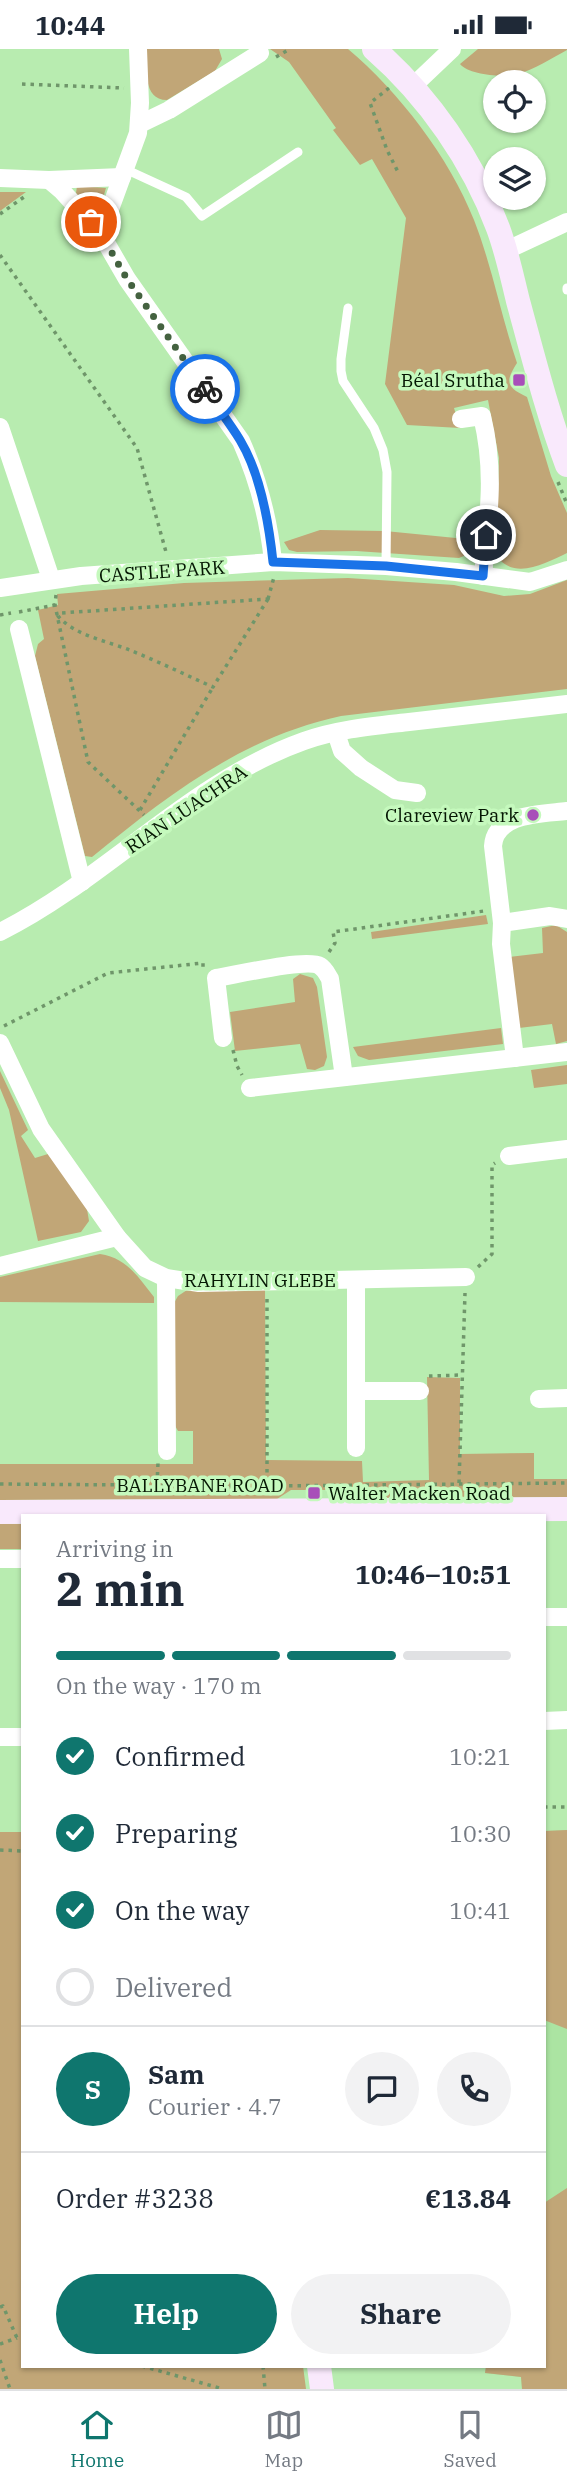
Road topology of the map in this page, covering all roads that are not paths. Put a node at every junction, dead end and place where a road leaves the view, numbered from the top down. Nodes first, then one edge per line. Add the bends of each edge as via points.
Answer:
1 (138, 49) edge
2 (374, 49) edge
3 (452, 49) edge
4 (260, 54) dead end
5 (397, 86) junction
6 (140, 124) junction
7 (298, 152) dead end
8 (123, 173) junction
9 (0, 179) edge
10 (48, 180) junction
11 (567, 222) edge
12 (101, 234) junction
13 (505, 251) junction
14 (348, 308) dead end
15 (461, 419) dead end
16 (0, 427) edge
17 (562, 472) edge
18 (273, 562) junction
19 (386, 566) junction
20 (567, 570) edge
21 (483, 576) junction
22 (54, 579) junction
23 (0, 588) edge
24 (23, 628) dead end
25 (567, 703) edge
26 (336, 733) junction
27 (417, 793) dead end
28 (567, 811) edge
29 (82, 883) junction
30 (501, 917) junction
31 (567, 919) edge
32 (0, 932) edge
33 (223, 1038) dead end
34 (0, 1043) edge
35 (567, 1052) edge
36 (515, 1058) junction
37 (344, 1077) junction
38 (250, 1088) dead end
39 (567, 1149) edge
40 (509, 1156) road end
41 (117, 1237) junction
42 (0, 1266) edge
43 (466, 1277) road end
44 (166, 1278) junction
45 (355, 1281) junction
46 (356, 1391) junction
47 (420, 1391) road end
48 (567, 1398) edge
49 (539, 1399) dead end
50 (356, 1448) dead end
51 (167, 1451) road end
52 (567, 1509) edge
53 (0, 1512) edge
54 (253, 1512) edge
55 (456, 1512) edge
56 (0, 1559) edge
57 (21, 1559) edge
58 (546, 1617) edge
59 (567, 1617) edge
60 (567, 1720) edge
61 (546, 1721) edge
62 (0, 1737) edge
63 (21, 1737) edge
64 (319, 2368) edge
65 (322, 2389) edge

1 - 6 street
2 - 5 main road
3 - 5 street
4 - 6 street
5 - 13 main road via 438,119 474,176
6 - 8 street
7 - 8 lane via 202,216 186,197
8 - 10 street
8 - 12 street
9 - 10 street
10 - 12 street
11 - 13 street
12 - 18 street via 127,279 241,441 266,517
13 - 17 main road
14 - 19 lane via 341,371 383,450
15 - 21 street via 482,416 489,447 491,487
16 - 22 street
18 - 19 street, CASTLE PARK
18 - 22 street, CASTLE PARK
19 - 21 street, CASTLE PARK
20 - 21 street, CASTLE PARK via 530,582
22 - 23 street, CASTLE PARK
24 - 29 street
25 - 26 street, RIAN LUACHRA
26 - 27 street via 342,751 361,768 395,790
26 - 29 street, RIAN LUACHRA via 305,740 223,780
28 - 30 street via 514,817 496,834 493,846
29 - 32 street, RIAN LUACHRA
30 - 31 street
30 - 36 street
33 - 37 street via 210,977 300,964 320,966 330,979
34 - 41 street, RAHYLIN GLEBE via 31,1111
35 - 36 street
36 - 37 street
37 - 38 street
39 - 40 street
41 - 42 street
41 - 44 street, RAHYLIN GLEBE via 145,1268
43 - 45 street, RAHYLIN GLEBE
44 - 45 street, RAHYLIN GLEBE via 199,1283
44 - 51 street, RAHYLIN GLEBE
45 - 46 street, RAHYLIN GLEBE
46 - 47 street
46 - 50 street, RAHYLIN GLEBE
48 - 49 street
52 - 55 main road, BALLYBANE ROAD
53 - 54 main road, BALLYBANE ROAD
54 - 55 main road, BALLYBANE ROAD
56 - 57 street
58 - 59 street
60 - 61 street
62 - 63 street
64 - 65 main road

